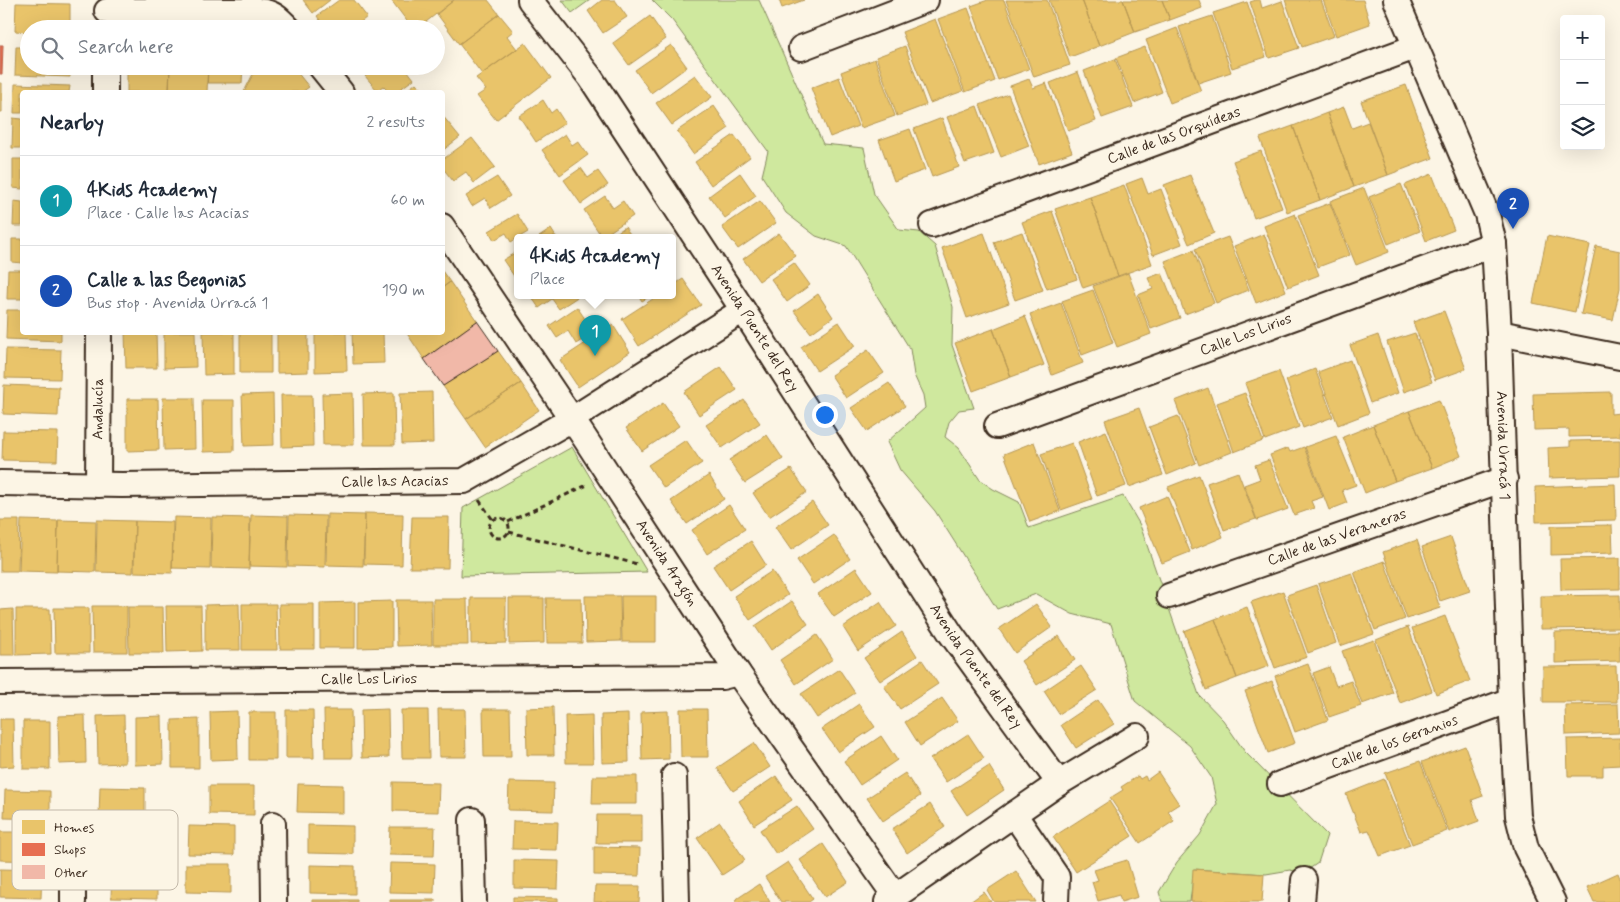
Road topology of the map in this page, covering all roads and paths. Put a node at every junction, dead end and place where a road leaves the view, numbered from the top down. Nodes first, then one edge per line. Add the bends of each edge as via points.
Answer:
1 (530, 0) edge
2 (926, 0) edge
3 (1396, 0) edge
4 (106, 13) edge
5 (281, 20) edge
6 (1415, 47) junction
7 (801, 48) dead end
8 (105, 75) edge
9 (327, 75) edge
10 (105, 90) edge
11 (339, 90) edge
12 (932, 225) dead end
13 (445, 230) edge
14 (1494, 244) junction
15 (743, 310) junction
16 (1500, 333) junction
17 (99, 335) edge
18 (1620, 357) edge
19 (572, 419) junction
20 (997, 426) dead end
21 (1505, 479) junction
22 (596, 481) dead end
23 (0, 483) edge
24 (98, 485) junction
25 (476, 496) dead end
26 (493, 520) junction
27 (508, 522) junction
28 (509, 532) junction
29 (642, 566) dead end
30 (1169, 596) dead end
31 (738, 673) junction
32 (0, 682) edge
33 (1511, 700) junction
34 (1137, 736) dead end
35 (674, 776) dead end
36 (1059, 783) junction
37 (1280, 784) dead end
38 (1014, 814) junction
39 (472, 820) dead end
40 (273, 824) dead end
41 (891, 899) edge
42 (274, 902) edge
43 (474, 902) edge
44 (677, 902) edge
45 (1056, 902) edge
46 (1553, 902) edge

1 - 15 street, Avenida Puente del Rey via 590,78
2 - 7 street
3 - 6 street, Avenida Urracá 1
4 - 5 street via 258,10 270,12
6 - 12 street, Calle de las Orquídeas
6 - 14 street, Avenida Urracá 1 via 1486,214
8 - 10 street
9 - 11 street
13 - 19 street, Avenida Aragón
14 - 16 street, Avenida Urracá 1
14 - 20 street, Calle Los Lirios
15 - 19 street, Calle las Acacias
15 - 36 street, Avenida Puente del Rey via 951,634
16 - 18 street
16 - 21 street, Avenida Urracá 1
17 - 24 street, Andalucía
19 - 24 street, Calle las Acacias via 464,480
19 - 31 street, Avenida Aragón
21 - 30 street, Calle de las Veraneras
21 - 33 street, Avenida Urracá 1
22 - 27 path
23 - 24 street, Calle las Acacias
25 - 26 path
26 - 27 path via 502,518
26 - 28 path via 489,529 492,535 502,538
27 - 28 path
28 - 29 path
31 - 32 street, Calle Los Lirios via 722,677
31 - 41 street, Avenida Aragón
33 - 37 street, Calle de los Geranios
33 - 46 street, Avenida Urracá 1 via 1521,832
34 - 36 street
35 - 44 street
36 - 38 street
38 - 41 street
38 - 45 street via 1057,877
39 - 43 street
40 - 42 street

